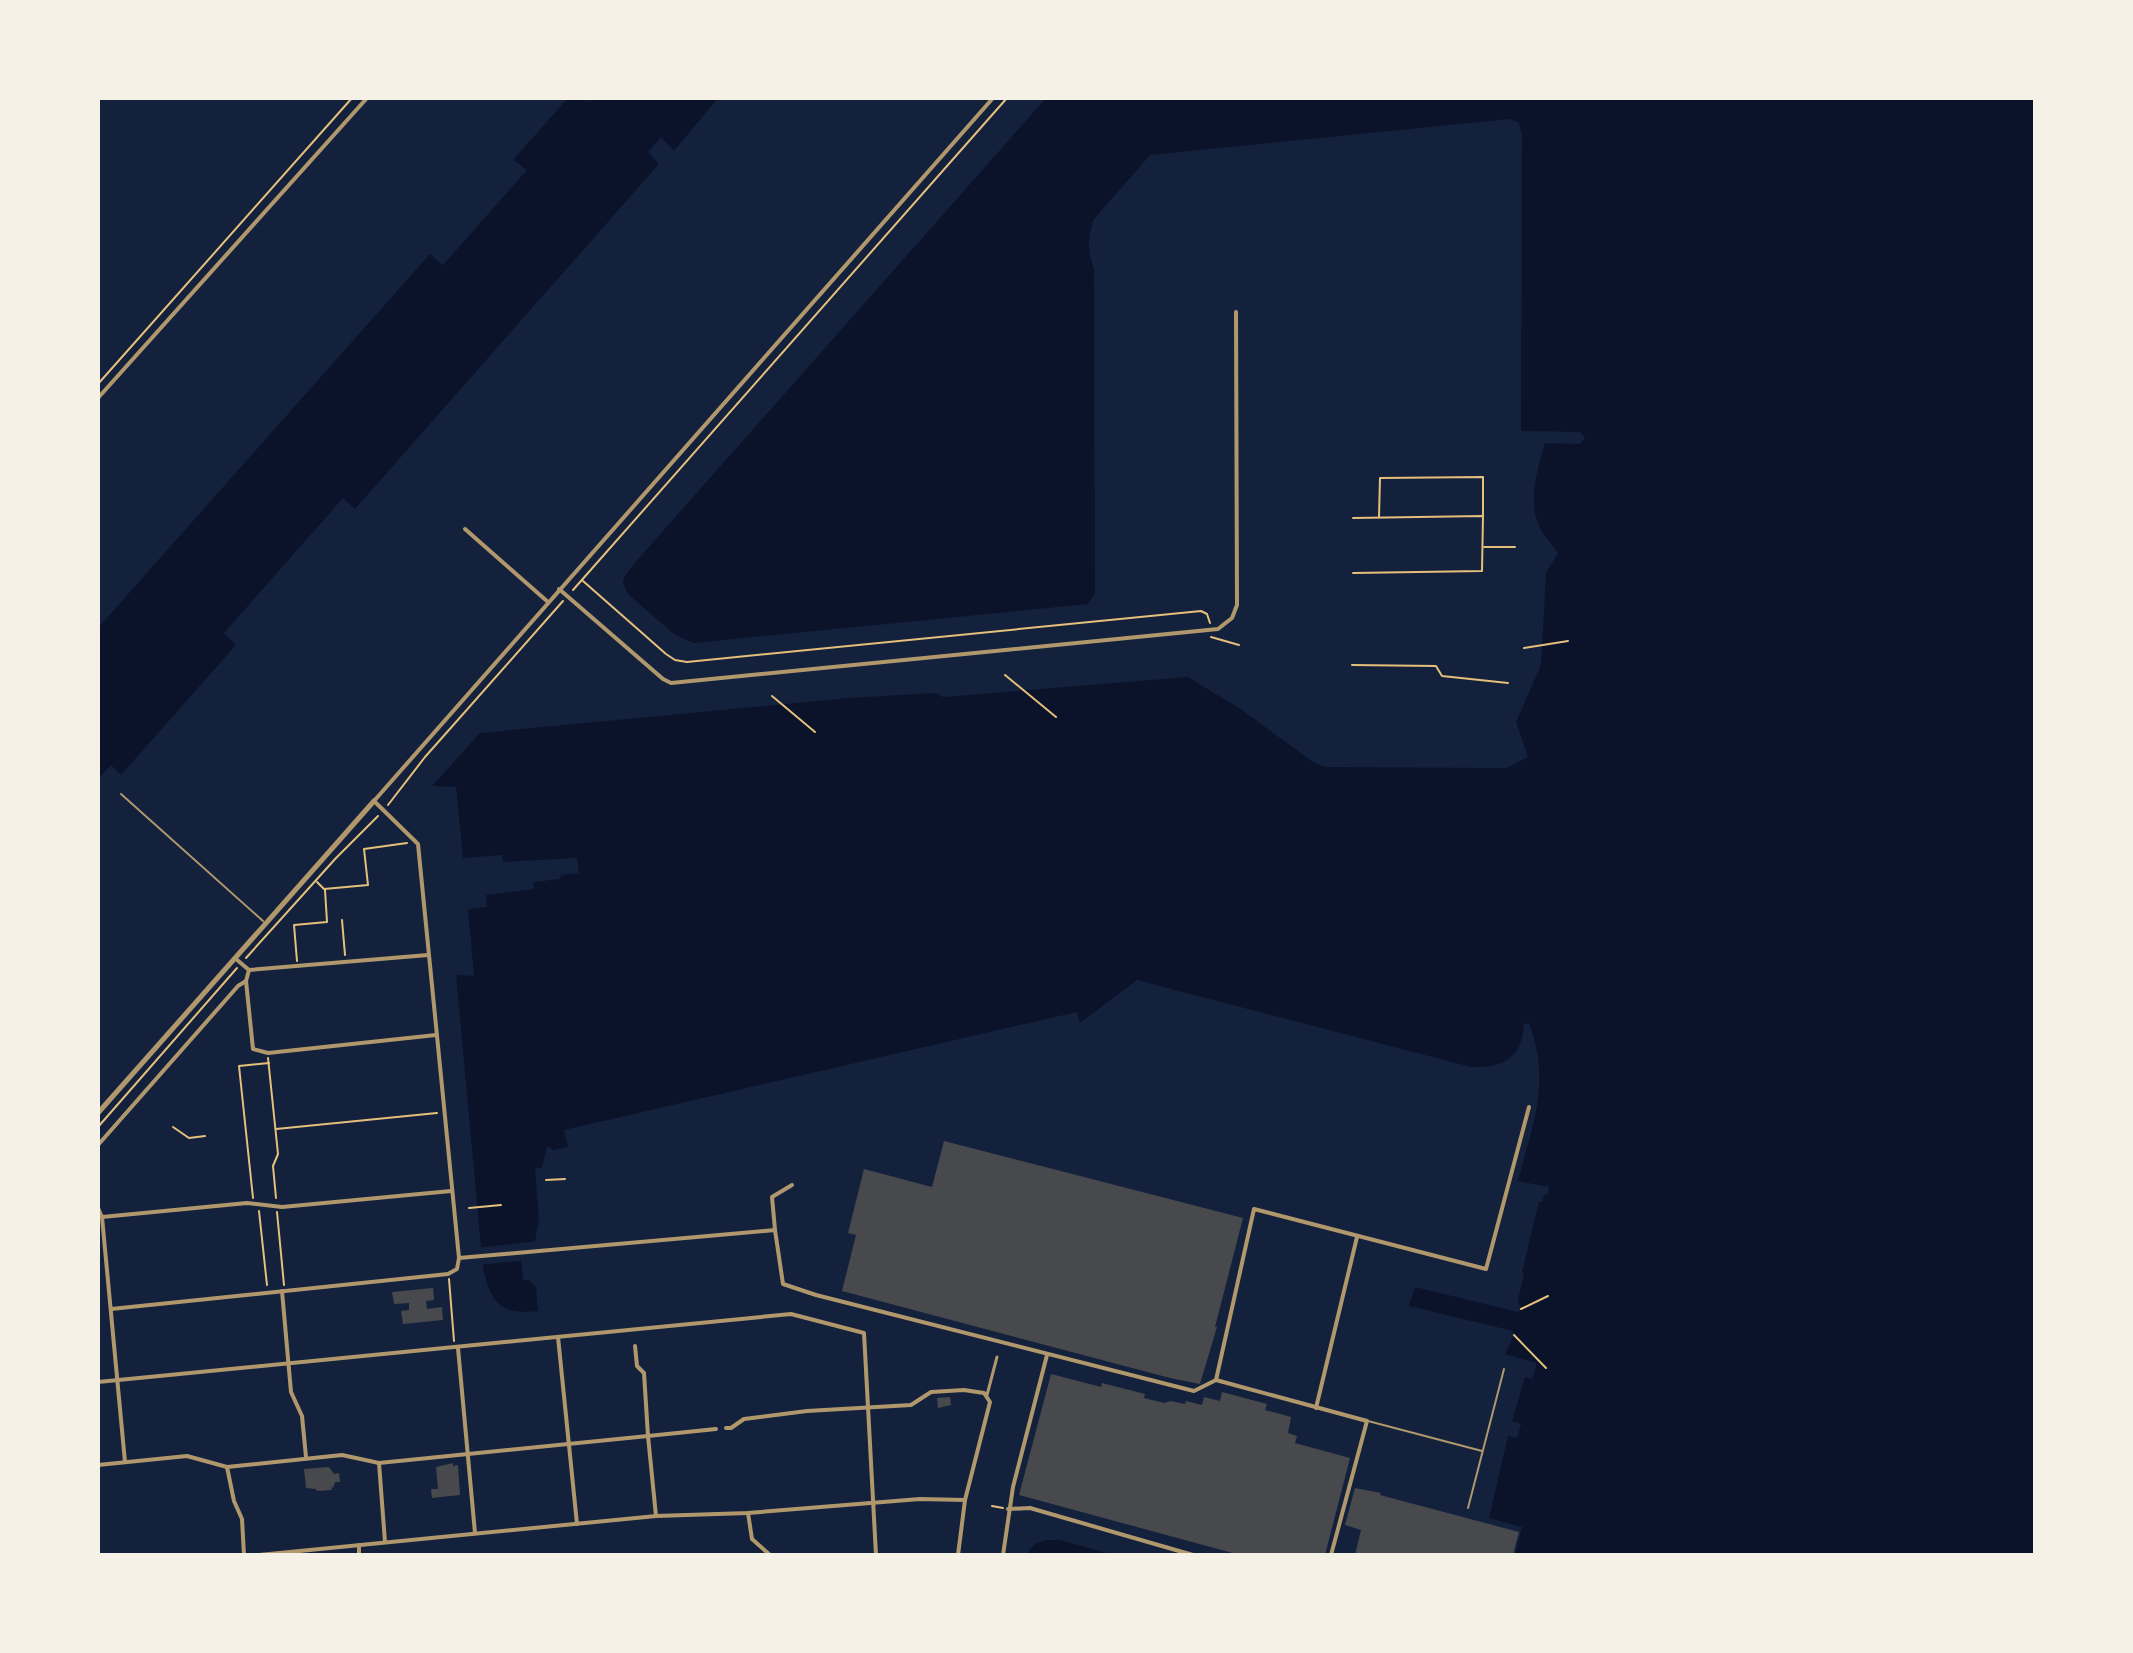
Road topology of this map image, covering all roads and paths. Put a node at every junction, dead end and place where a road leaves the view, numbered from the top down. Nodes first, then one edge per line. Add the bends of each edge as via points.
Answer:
1 (352, 98) edge
2 (367, 98) edge
3 (993, 98) edge
4 (1007, 98) edge
5 (1236, 312) dead end
6 (98, 384) edge
7 (98, 398) edge
8 (1483, 516) junction
9 (1353, 518) dead end
10 (1379, 518) junction
11 (465, 529) dead end
12 (1483, 547) junction
13 (1515, 547) dead end
14 (1353, 573) dead end
15 (582, 580) junction
16 (559, 589) junction
17 (567, 596) junction
18 (548, 602) junction
19 (1211, 632) junction
20 (1568, 641) dead end
21 (1239, 645) dead end
22 (1524, 648) dead end
23 (1352, 665) dead end
24 (1005, 675) dead end
25 (1508, 683) dead end
26 (772, 696) dead end
27 (1056, 717) dead end
28 (815, 732) dead end
29 (121, 794) dead end
30 (374, 801) junction
31 (383, 811) junction
32 (416, 841) junction
33 (308, 875) junction
34 (315, 881) junction
35 (324, 889) junction
36 (342, 920) dead end
37 (265, 923) junction
38 (428, 955) junction
39 (235, 958) junction
40 (346, 962) junction
41 (241, 964) junction
42 (298, 966) junction
43 (249, 970) junction
44 (246, 981) junction
45 (436, 1035) junction
46 (268, 1053) junction
47 (269, 1063) junction
48 (1529, 1107) dead end
49 (444, 1112) junction
50 (98, 1113) edge
51 (98, 1127) edge
52 (173, 1127) dead end
53 (275, 1129) junction
54 (205, 1136) dead end
55 (98, 1145) edge
56 (565, 1179) dead end
57 (546, 1180) dead end
58 (792, 1185) dead end
59 (451, 1191) junction
60 (256, 1204) junction
61 (501, 1205) dead end
62 (276, 1206) junction
63 (98, 1208) edge
64 (469, 1208) dead end
65 (102, 1217) junction
66 (775, 1230) junction
67 (1357, 1237) junction
68 (459, 1258) junction
69 (448, 1274) junction
70 (282, 1291) junction
71 (268, 1293) junction
72 (1548, 1296) dead end
73 (111, 1309) junction
74 (1521, 1309) dead end
75 (1514, 1335) dead end
76 (558, 1337) junction
77 (635, 1346) dead end
78 (456, 1347) junction
79 (1047, 1355) junction
80 (997, 1357) dead end
81 (288, 1364) junction
82 (1546, 1368) dead end
83 (1504, 1369) dead end
84 (117, 1380) junction
85 (1216, 1380) junction
86 (98, 1382) edge
87 (987, 1395) junction
88 (870, 1408) junction
89 (1316, 1408) junction
90 (1367, 1421) junction
91 (726, 1428) dead end
92 (716, 1429) dead end
93 (648, 1436) junction
94 (569, 1444) junction
95 (1483, 1451) junction
96 (468, 1453) junction
97 (306, 1457) junction
98 (125, 1462) junction
99 (379, 1463) junction
100 (98, 1465) edge
101 (227, 1467) junction
102 (965, 1500) junction
103 (873, 1502) junction
104 (992, 1506) dead end
105 (1468, 1508) dead end
106 (1008, 1509) junction
107 (748, 1513) junction
108 (656, 1516) junction
109 (577, 1524) junction
110 (475, 1533) junction
111 (385, 1542) junction
112 (359, 1545) junction
113 (244, 1555) edge
114 (259, 1555) edge
115 (359, 1555) edge
116 (770, 1555) edge
117 (876, 1555) edge
118 (958, 1555) edge
119 (1003, 1555) edge
120 (1193, 1555) edge
121 (1331, 1555) edge

1 - 6 path
2 - 7 street
3 - 16 street
4 - 15 path
5 - 19 street via 1237,605 1229,622
8 - 10 path
8 - 10 path via 1483,477 1380,478
8 - 12 path
9 - 10 path
11 - 18 street
12 - 13 path
12 - 14 path via 1482,571
15 - 17 path
15 - 19 path via 670,658 687,662 1201,611 1209,617
16 - 17 street
16 - 18 street
17 - 19 street via 671,683
17 - 31 path
18 - 30 street
19 - 21 path via 1210,638
20 - 22 path
23 - 25 path via 1436,666 1442,676
24 - 27 path
26 - 28 path
29 - 37 lane
30 - 31 street
30 - 33 street
31 - 32 street
31 - 34 path
32 - 35 path via 364,849 368,885
32 - 38 street
33 - 34 path
33 - 37 street
34 - 35 path
34 - 41 path
35 - 42 path via 327,922 294,925
36 - 40 path
37 - 39 street
38 - 40 street
38 - 45 street
39 - 41 street
39 - 50 street
40 - 42 street
41 - 43 street
41 - 51 path
42 - 43 street
43 - 44 street
44 - 46 street via 253,1049
44 - 55 street
45 - 46 street
45 - 49 street
46 - 47 path
47 - 53 path
47 - 60 path via 239,1066
48 - 67 street via 1486,1269
49 - 53 path
49 - 59 street
52 - 54 path via 189,1138
53 - 62 path
56 - 57 path
58 - 66 street via 772,1197
59 - 62 street
59 - 68 street
60 - 62 street
60 - 65 street
60 - 71 path
61 - 64 path
62 - 70 path
63 - 65 street
65 - 73 street
66 - 68 street
66 - 79 street via 783,1284
67 - 85 street via 1254,1209
67 - 89 street
68 - 69 street via 457,1269
69 - 70 street
69 - 78 path
70 - 71 street
70 - 81 street
71 - 73 street
72 - 74 path
73 - 84 street
75 - 82 path
76 - 78 street
76 - 88 street via 791,1314 864,1333
76 - 94 street
77 - 93 street via 637,1366 644,1373
78 - 81 street
78 - 96 street
79 - 85 street via 1194,1391
79 - 106 street
80 - 87 street
81 - 84 street
81 - 97 street
83 - 95 lane
84 - 86 street
84 - 98 street
85 - 89 street
87 - 88 street via 970,1390 931,1392 911,1405
87 - 102 street via 990,1402
88 - 91 street via 744,1419
88 - 103 street
89 - 90 street
90 - 95 lane
90 - 121 street
92 - 93 street
93 - 94 street
93 - 108 street
94 - 96 street
94 - 109 street
95 - 105 lane
96 - 99 street
96 - 110 street
97 - 99 street via 342,1455
97 - 101 street
98 - 100 street
98 - 101 street via 191,1456
99 - 111 street
101 - 113 street via 242,1519
102 - 103 street
102 - 118 street
103 - 107 street
103 - 117 street
104 - 106 path
106 - 119 street
106 - 120 street via 1030,1508
107 - 108 street
107 - 116 street via 752,1539
108 - 109 street
109 - 110 street
110 - 111 street
111 - 112 street
112 - 114 street
112 - 115 street

